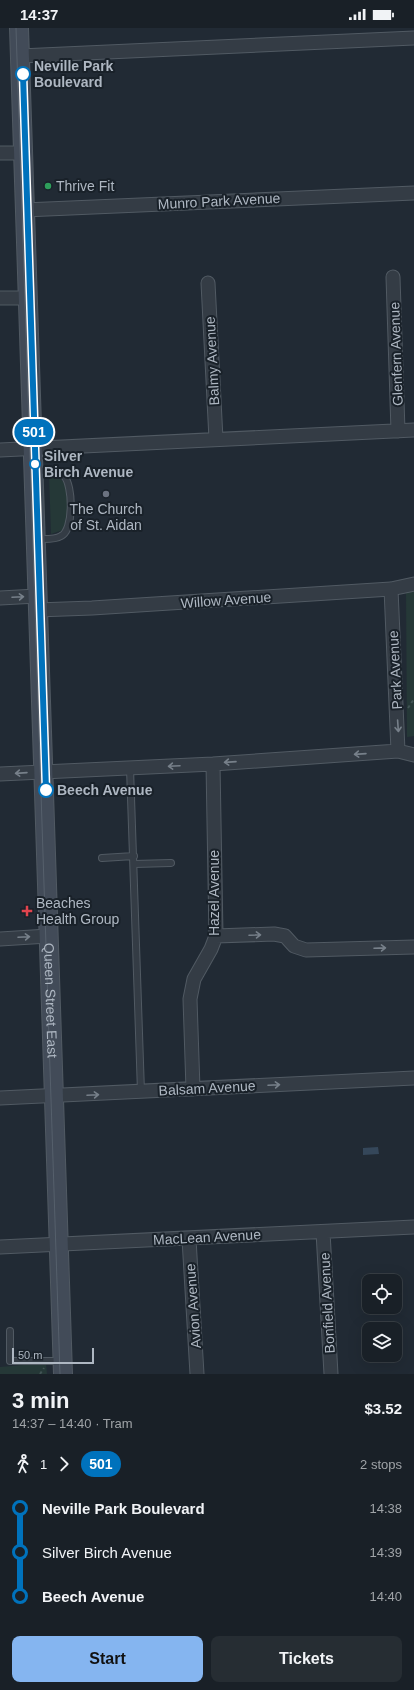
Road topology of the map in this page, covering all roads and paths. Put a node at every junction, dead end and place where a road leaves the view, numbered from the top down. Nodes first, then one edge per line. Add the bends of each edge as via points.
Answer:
1 (18, 28) edge
2 (414, 38) edge
3 (20, 56) junction
4 (0, 153) edge
5 (23, 153) junction
6 (414, 193) edge
7 (24, 210) junction
8 (393, 277) dead end
9 (208, 283) dead end
10 (0, 298) edge
11 (27, 298) junction
12 (414, 430) edge
13 (398, 431) junction
14 (216, 440) junction
15 (32, 448) junction
16 (0, 450) edge
17 (33, 471) junction
18 (35, 539) junction
19 (414, 584) edge
20 (391, 589) junction
21 (0, 598) edge
22 (37, 603) junction
23 (398, 751) junction
24 (414, 755) edge
25 (213, 764) junction
26 (130, 768) junction
27 (43, 772) junction
28 (0, 774) edge
29 (134, 856) junction
30 (102, 858) dead end
31 (171, 863) dead end
32 (134, 864) junction
33 (48, 936) junction
34 (216, 936) junction
35 (0, 939) edge
36 (414, 947) edge
37 (414, 1078) edge
38 (193, 1088) junction
39 (141, 1092) junction
40 (54, 1097) junction
41 (0, 1098) edge
42 (414, 1227) edge
43 (323, 1232) junction
44 (189, 1239) junction
45 (58, 1244) junction
46 (0, 1247) edge
47 (10, 1331) dead end
48 (62, 1368) edge
49 (197, 1374) edge
50 (331, 1374) edge

1 - 3 main road, Queen Street East
2 - 3 street
3 - 5 main road, Queen Street East
4 - 5 street
5 - 7 main road, Queen Street East
6 - 7 street, Munro Park Avenue
7 - 11 main road, Queen Street East
8 - 13 street, Glenfern Avenue
9 - 14 street, Balmy Avenue
10 - 11 street
11 - 15 main road, Queen Street East
12 - 13 street
13 - 14 street
14 - 15 street
15 - 16 street
15 - 17 main road, Queen Street East
17 - 18 main road, Queen Street East
17 - 18 lane via 54,471 65,477 69,483 71,516 66,532 61,537
18 - 22 main road, Queen Street East
19 - 20 street, Willow Avenue
20 - 22 street, Willow Avenue via 92,608
20 -> 23 street, Park Avenue
21 -> 22 street, Willow Avenue
22 - 27 main road, Queen Street East
23 - 24 street
23 -> 25 street
25 -> 26 street
25 - 34 street, Hazel Avenue
26 - 27 street
26 - 29 lane
27 -> 28 street
27 - 33 main road, Queen Street East
29 - 30 lane
29 - 32 lane
31 - 32 lane
32 - 39 lane
35 -> 33 street
33 - 40 main road, Queen Street East
34 -> 36 street via 274,934 285,936 294,946 306,950
34 - 38 street, Hazel Avenue via 194,979 190,999
38 -> 37 street, Balsam Avenue
38 - 39 street, Balsam Avenue
40 -> 39 street, Balsam Avenue
40 - 41 street, Balsam Avenue
40 - 45 main road, Queen Street East
42 - 43 street, MacLean Avenue
43 - 44 street, MacLean Avenue
43 - 50 street, Bonfield Avenue
44 - 45 street, MacLean Avenue
44 - 49 street, Avion Avenue
45 - 46 street, MacLean Avenue
45 - 48 main road, Queen Street East
47 - 48 lane via 10,1361

